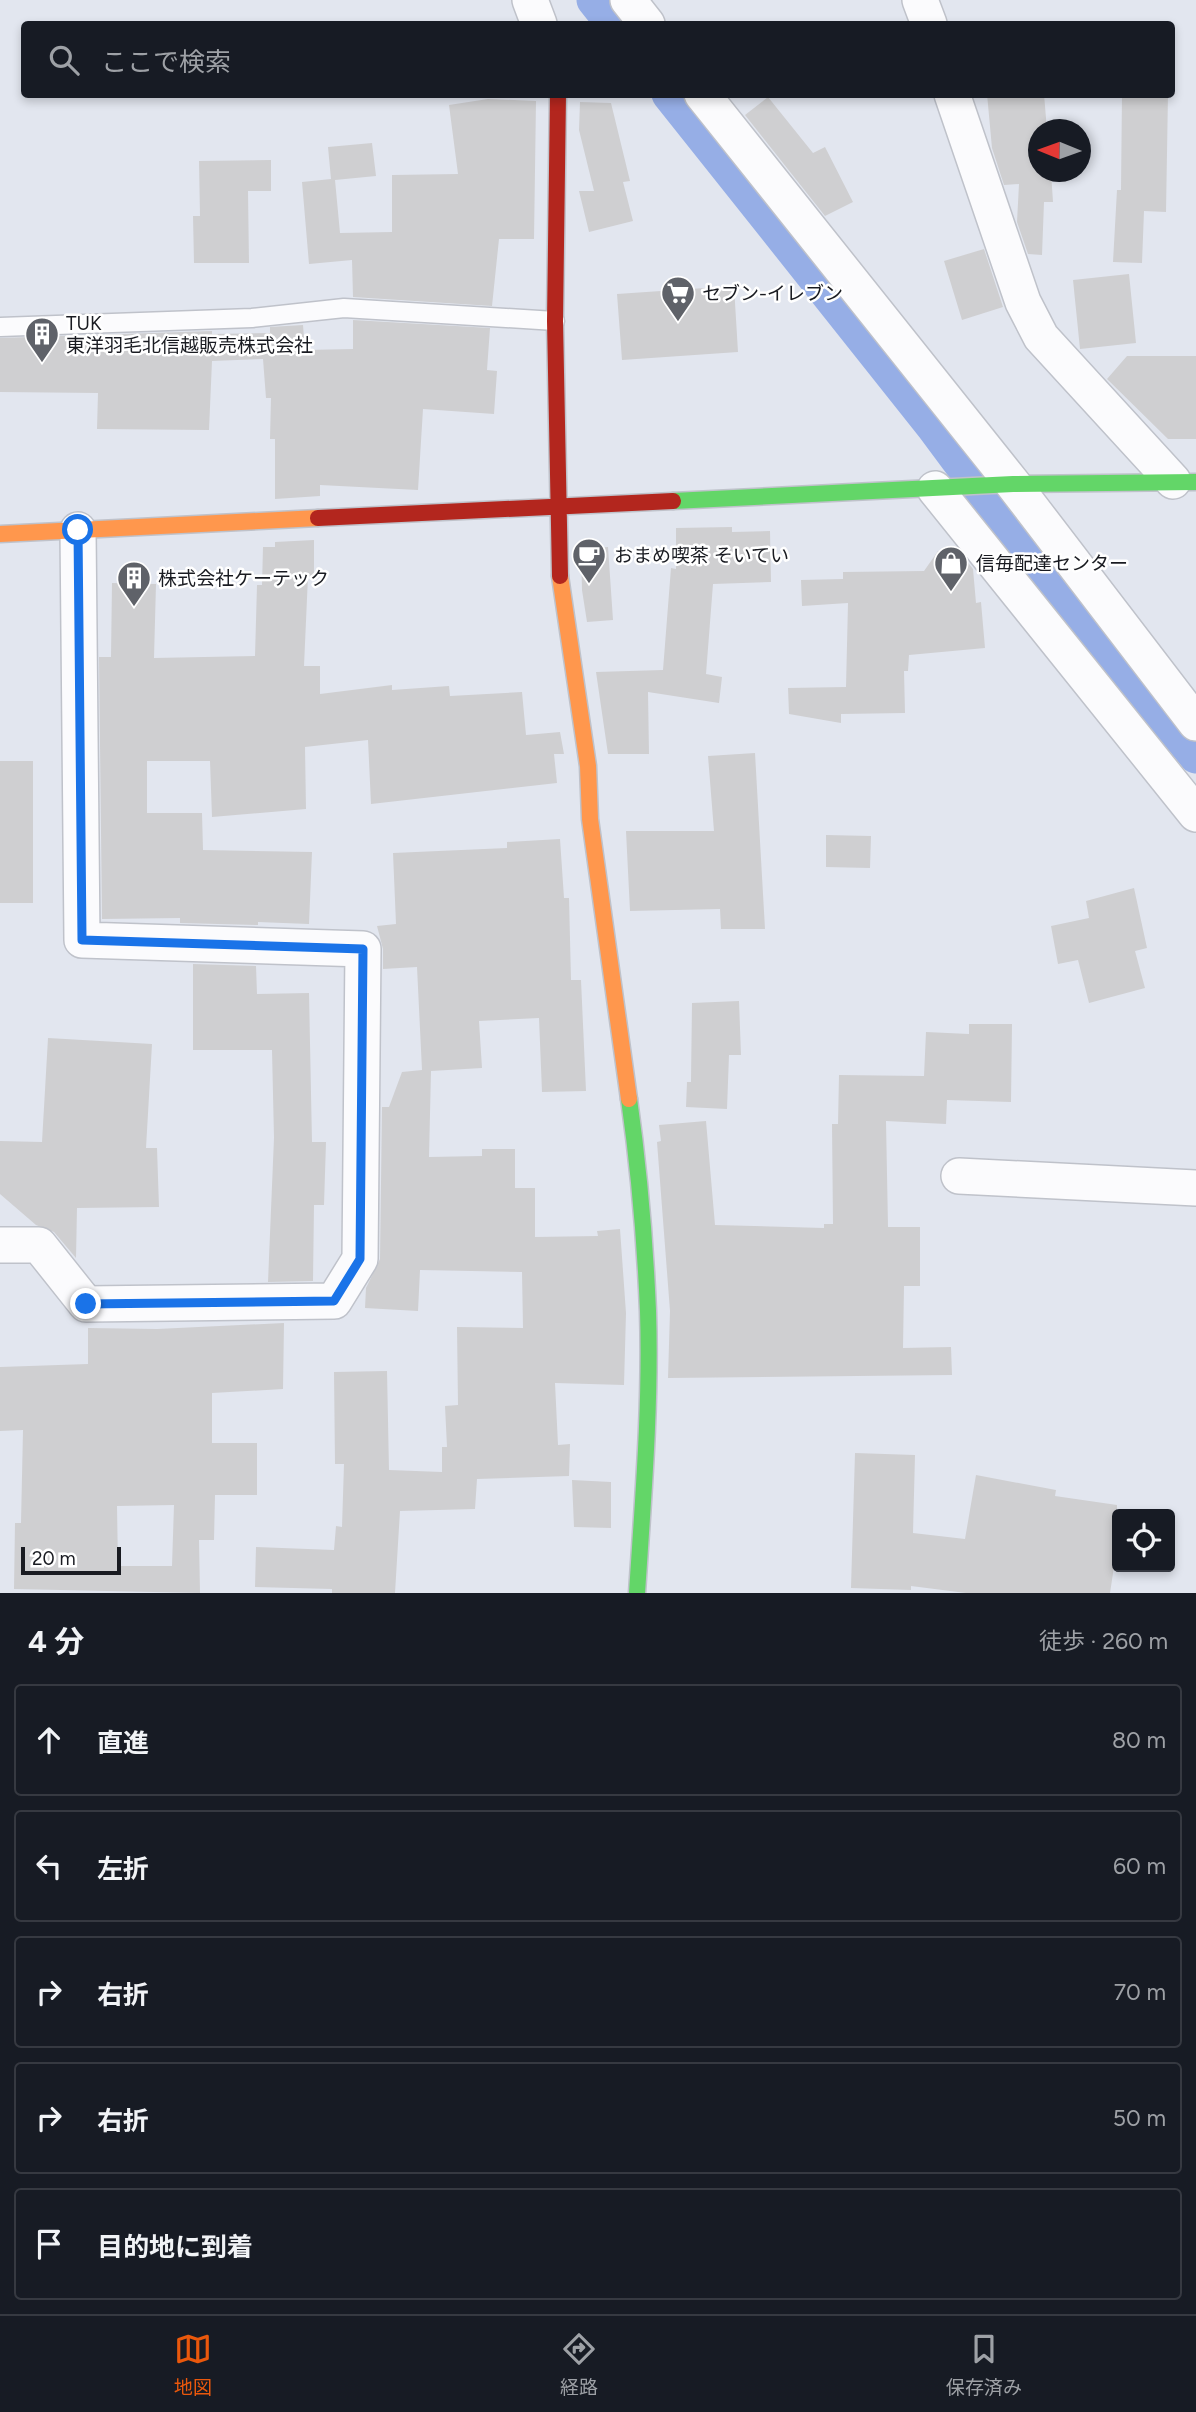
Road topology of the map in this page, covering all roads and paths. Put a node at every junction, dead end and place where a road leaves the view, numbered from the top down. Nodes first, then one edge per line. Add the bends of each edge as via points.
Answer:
1 (530, 0) edge
2 (628, 0) edge
3 (920, 0) edge
4 (538, 21) edge
5 (645, 21) edge
6 (928, 21) edge
7 (558, 98) edge
8 (705, 98) edge
9 (953, 98) edge
10 (555, 321) junction
11 (0, 327) edge
12 (1185, 482) edge
13 (1008, 485) junction
14 (945, 489) junction
15 (557, 507) junction
16 (78, 530) junction
17 (0, 534) edge
18 (1196, 723) edge
19 (1196, 814) edge
20 (959, 1176) dead end
21 (1196, 1188) edge
22 (0, 1245) edge
23 (637, 1593) edge

1 - 4 street
2 - 5 street
3 - 6 street
7 - 10 street
8 - 13 street
9 - 12 street via 1023,302 1041,337
10 - 11 lane via 344,308 252,318
10 - 15 street
12 - 13 street
13 - 14 street
13 - 18 street
14 - 15 street
14 - 19 street
15 - 16 street
15 - 23 street via 560,592 588,766 590,818 636,1150 648,1312
16 - 17 street
16 - 22 street via 82,940 363,949 360,1259 334,1301 86,1304 38,1245
20 - 21 street

